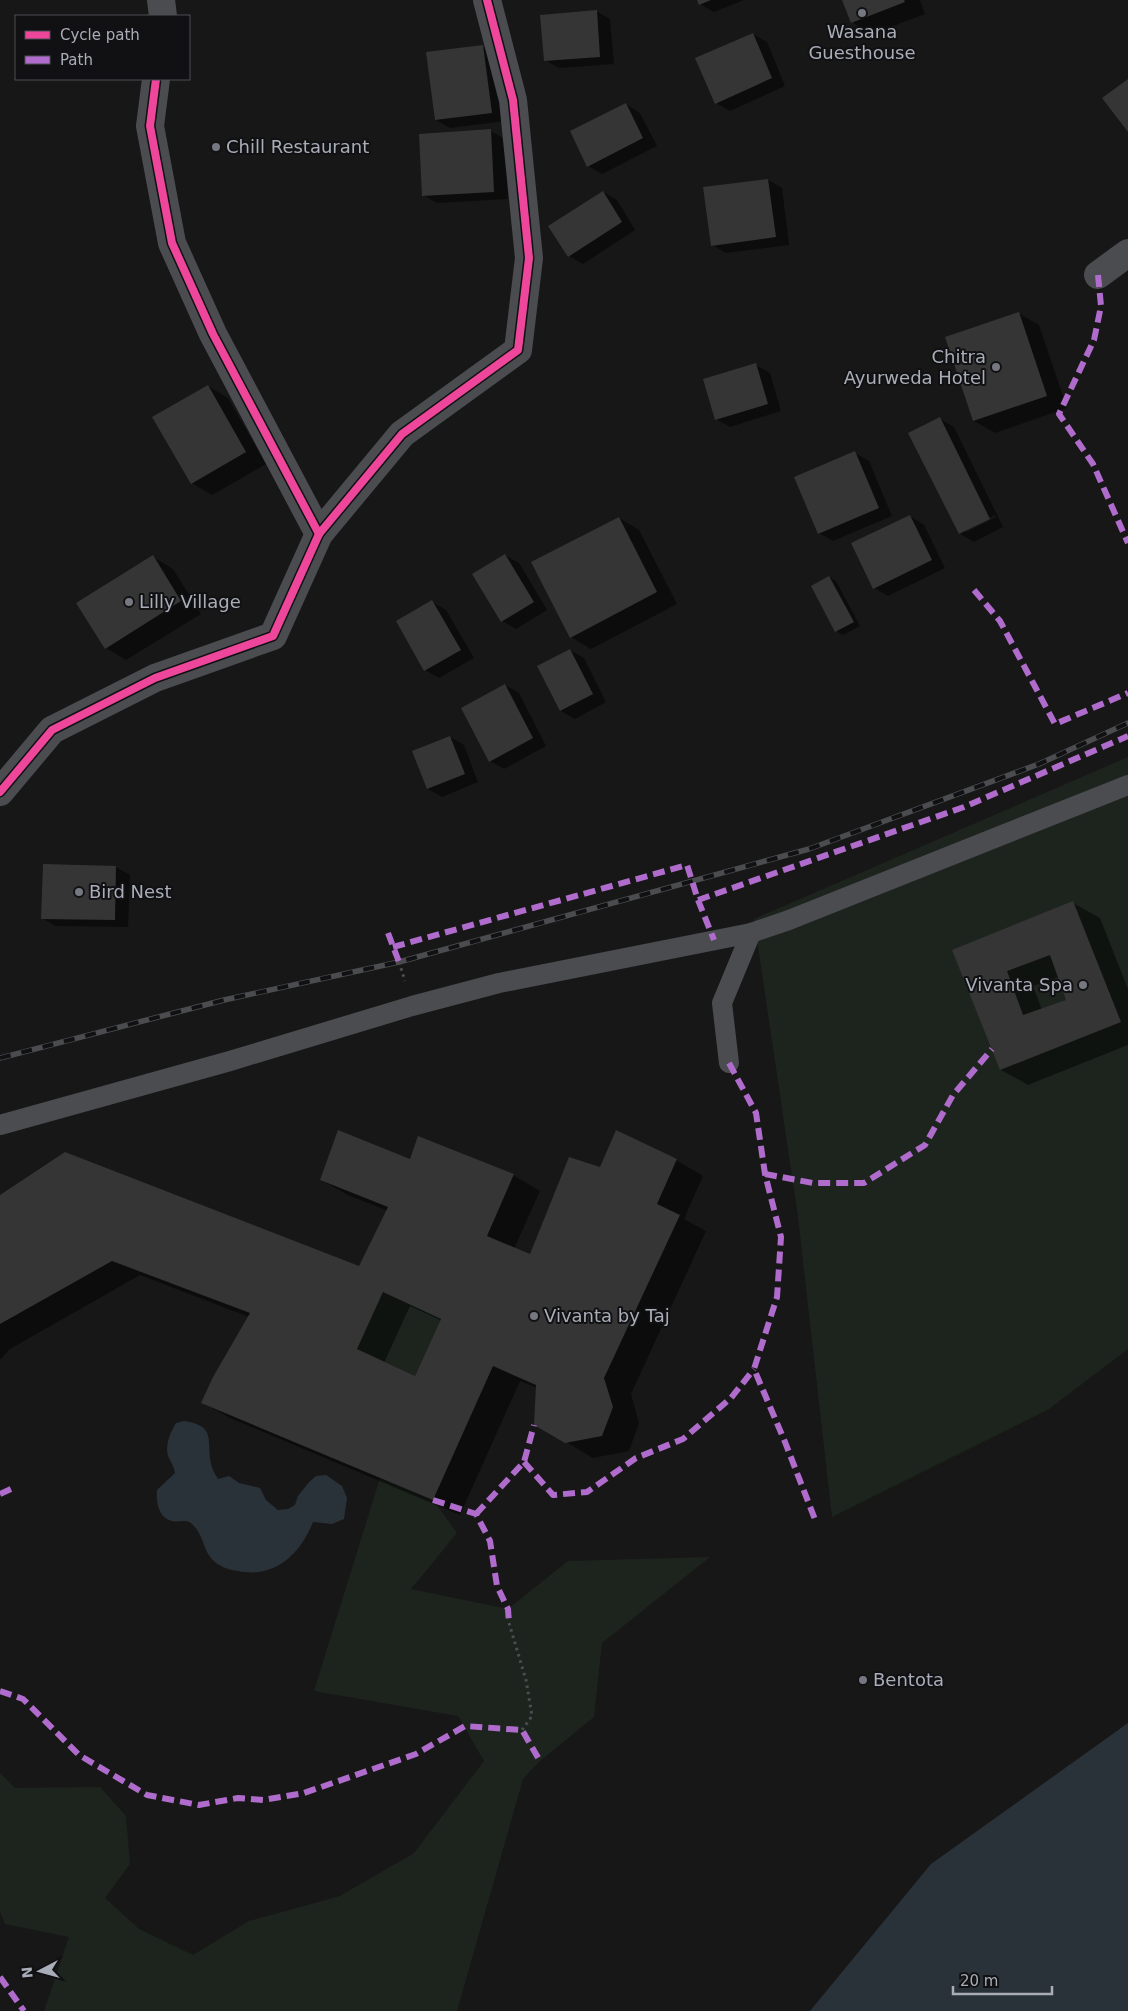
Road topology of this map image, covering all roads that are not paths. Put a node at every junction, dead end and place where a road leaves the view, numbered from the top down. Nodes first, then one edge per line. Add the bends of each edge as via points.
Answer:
1 (161, 0) edge
2 (487, 0) edge
3 (163, 15) edge
4 (156, 80) edge
5 (1128, 253) edge
6 (1098, 275) dead end
7 (319, 534) junction
8 (1128, 785) edge
9 (0, 792) edge
10 (751, 933) junction
11 (729, 1063) dead end
12 (0, 1125) edge

1 - 3 street
2 - 7 street via 513,100 529,258 518,350 402,434
4 - 7 street via 150,126 172,243 212,334
5 - 6 street
7 - 9 street via 273,636 155,678 52,730
8 - 10 lane
10 - 11 lane via 722,1003
10 - 12 lane via 499,983

